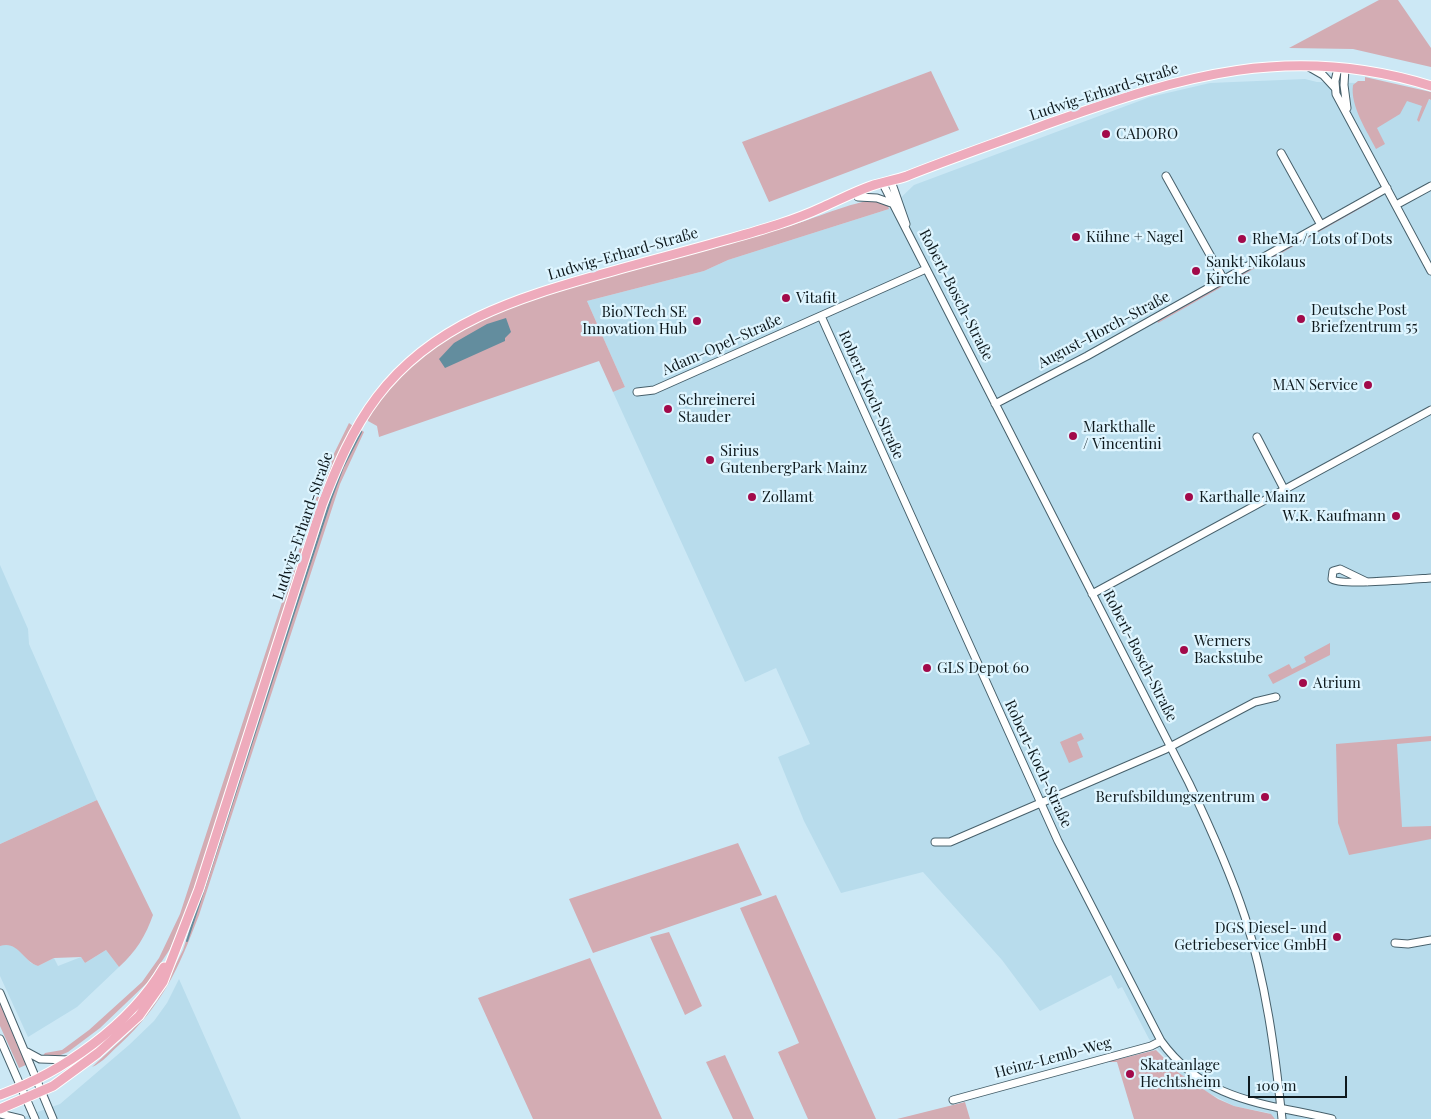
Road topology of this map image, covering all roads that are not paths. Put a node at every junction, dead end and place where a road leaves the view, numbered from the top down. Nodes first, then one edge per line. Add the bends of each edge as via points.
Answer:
1 (1306, 66) junction
2 (1342, 68) junction
3 (1431, 86) edge
4 (1335, 88) junction
5 (1350, 118) junction
6 (1281, 153) dead end
7 (1166, 176) dead end
8 (887, 183) junction
9 (1431, 186) edge
10 (1387, 188) junction
11 (858, 197) junction
12 (890, 202) junction
13 (1396, 205) junction
14 (825, 207) junction
15 (1321, 225) junction
16 (907, 229) junction
17 (926, 269) junction
18 (1431, 271) edge
19 (1224, 280) junction
20 (821, 316) junction
21 (638, 392) dead end
22 (995, 404) junction
23 (1431, 410) edge
24 (1257, 437) dead end
25 (1284, 490) junction
26 (1431, 578) edge
27 (1366, 582) dead end
28 (1092, 594) junction
29 (1276, 697) dead end
30 (1171, 746) junction
31 (1040, 802) junction
32 (935, 842) dead end
33 (1431, 940) edge
34 (180, 941) junction
35 (1395, 943) dead end
36 (0, 993) edge
37 (0, 1039) edge
38 (1161, 1041) junction
39 (26, 1052) junction
40 (71, 1060) junction
41 (37, 1080) junction
42 (22, 1087) junction
43 (42, 1092) junction
44 (0, 1095) edge
45 (26, 1099) junction
46 (953, 1100) dead end
47 (0, 1109) edge
48 (1281, 1109) junction
49 (0, 1114) edge
50 (22, 1119) edge
51 (35, 1119) edge
52 (53, 1119) edge
53 (1282, 1119) edge
54 (1332, 1119) edge

1 - 2 main road, Ludwig-Erhard-Straße
1 - 4 street
1 - 8 main road, Ludwig-Erhard-Straße via 1235,70 1165,84
2 - 3 main road, Ludwig-Erhard-Straße
2 - 4 street
2 - 5 street
4 - 5 street
5 - 10 street
6 - 15 street
7 - 19 street
8 - 11 main road, Ludwig-Erhard-Straße
8 - 12 street, Robert-Bosch-Straße
8 - 14 main road, Ludwig-Erhard-Straße via 857,191
8 - 16 street, Robert-Bosch-Straße via 904,211
9 - 13 street
10 - 13 street
10 - 15 street, August-Horch-Straße
11 - 12 street
11 - 14 main road, Ludwig-Erhard-Straße
12 - 16 street, Robert-Bosch-Straße
13 - 18 street
14 - 34 main road, Ludwig-Erhard-Straße via 762,229 564,284 498,306 432,343 378,395 348,443 326,496
15 - 19 street, August-Horch-Straße
16 - 17 street, Robert-Bosch-Straße
17 - 20 street, Adam-Opel-Straße
17 - 22 street, Robert-Bosch-Straße
19 - 22 street, August-Horch-Straße
20 - 21 street, Adam-Opel-Straße via 654,390
20 - 31 street, Robert-Koch-Straße
22 - 28 street, Robert-Bosch-Straße
23 - 25 street
24 - 25 street
25 - 28 street
26 - 27 street
28 - 30 street, Robert-Bosch-Straße
29 - 30 street via 1255,702
30 - 31 street
30 - 48 street, Robert-Bosch-Straße via 1214,835 1247,923 1270,1021
31 - 32 street via 950,842
31 - 38 street, Robert-Koch-Straße
33 - 35 street
34 - 40 main road, Ludwig-Erhard-Straße via 144,996
34 - 43 main road, Ludwig-Erhard-Straße via 163,982 139,1016 98,1053
36 - 39 street
37 - 42 street
38 - 46 street, Heinz-Lemb-Weg
38 - 48 street, Robert-Koch-Straße via 1185,1069 1215,1089
39 - 40 street via 40,1059
39 - 41 street
40 - 41 main road, Ludwig-Erhard-Straße
41 - 42 main road, Ludwig-Erhard-Straße
41 - 43 street
42 - 44 main road, Ludwig-Erhard-Straße
42 - 45 street
43 - 45 main road, Ludwig-Erhard-Straße
43 - 52 street
45 - 47 main road, Ludwig-Erhard-Straße
45 - 51 street
48 - 53 street, Robert-Bosch-Straße
48 - 54 street, Robert-Koch-Straße
49 - 50 street

